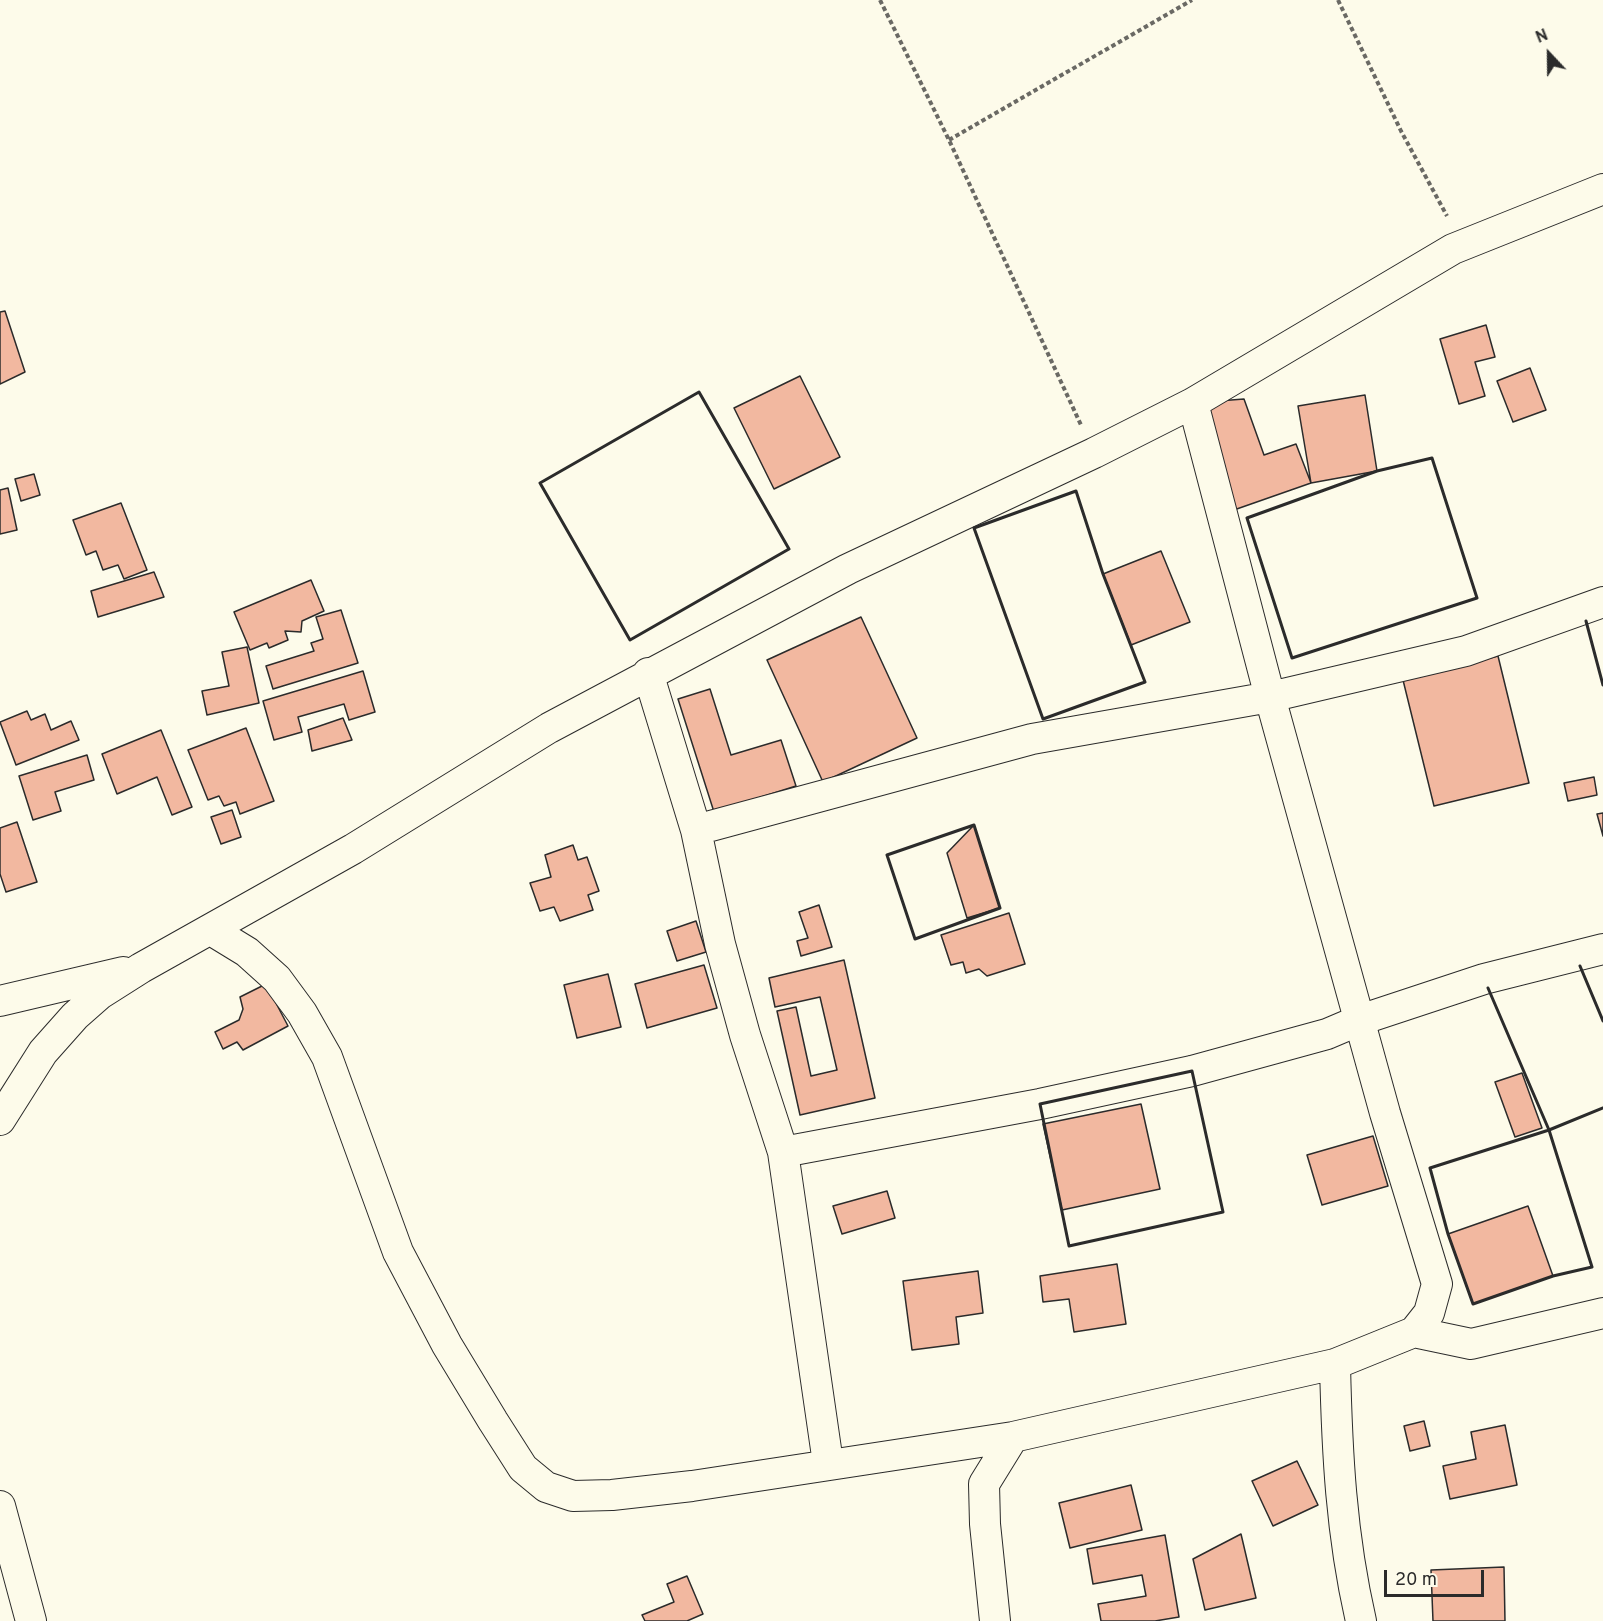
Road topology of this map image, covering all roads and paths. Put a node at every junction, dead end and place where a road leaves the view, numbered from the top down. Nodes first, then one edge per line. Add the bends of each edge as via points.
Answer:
1 (880, 0) edge
2 (1192, 0) edge
3 (1338, 0) edge
4 (949, 140) junction
5 (1603, 189) edge
6 (1463, 244) junction
7 (1193, 403) junction
8 (1095, 453) junction
9 (1603, 602) edge
10 (648, 673) junction
11 (1270, 697) junction
12 (696, 830) junction
13 (211, 930) junction
14 (1603, 949) edge
15 (141, 968) junction
16 (0, 1001) edge
17 (1360, 1020) junction
18 (0, 1120) edge
19 (783, 1152) junction
20 (1603, 1312) edge
21 (1414, 1332) junction
22 (1335, 1364) junction
23 (1013, 1437) junction
24 (828, 1463) junction
25 (0, 1506) edge
26 (32, 1621) edge
27 (995, 1621) edge
28 (1361, 1621) edge

1 - 4 path
2 - 4 path
3 - 6 path via 1401,131
4 - 8 path
5 - 6 street
6 - 7 street
7 - 8 street
7 - 11 street
8 - 10 street via 848,569
9 - 11 street via 1466,651
10 - 12 street
10 - 13 street
11 - 12 street via 1032,739
11 - 17 street
12 - 19 street via 720,944
13 - 15 street
13 - 24 street via 247,952 277,979 302,1013 327,1058 398,1252 447,1345 524,1468 546,1487 573,1496 692,1486
14 - 17 street via 1484,979
15 - 16 street
15 - 18 street via 100,994 75,1016 43,1052
17 - 19 street via 1327,1034 1192,1071
17 - 21 street via 1437,1284 1429,1313
19 - 24 street
20 - 21 street via 1471,1344
21 - 22 street
22 - 23 street
22 - 28 street via 1337,1467
23 - 24 street
23 - 27 street via 984,1484
25 - 26 street

